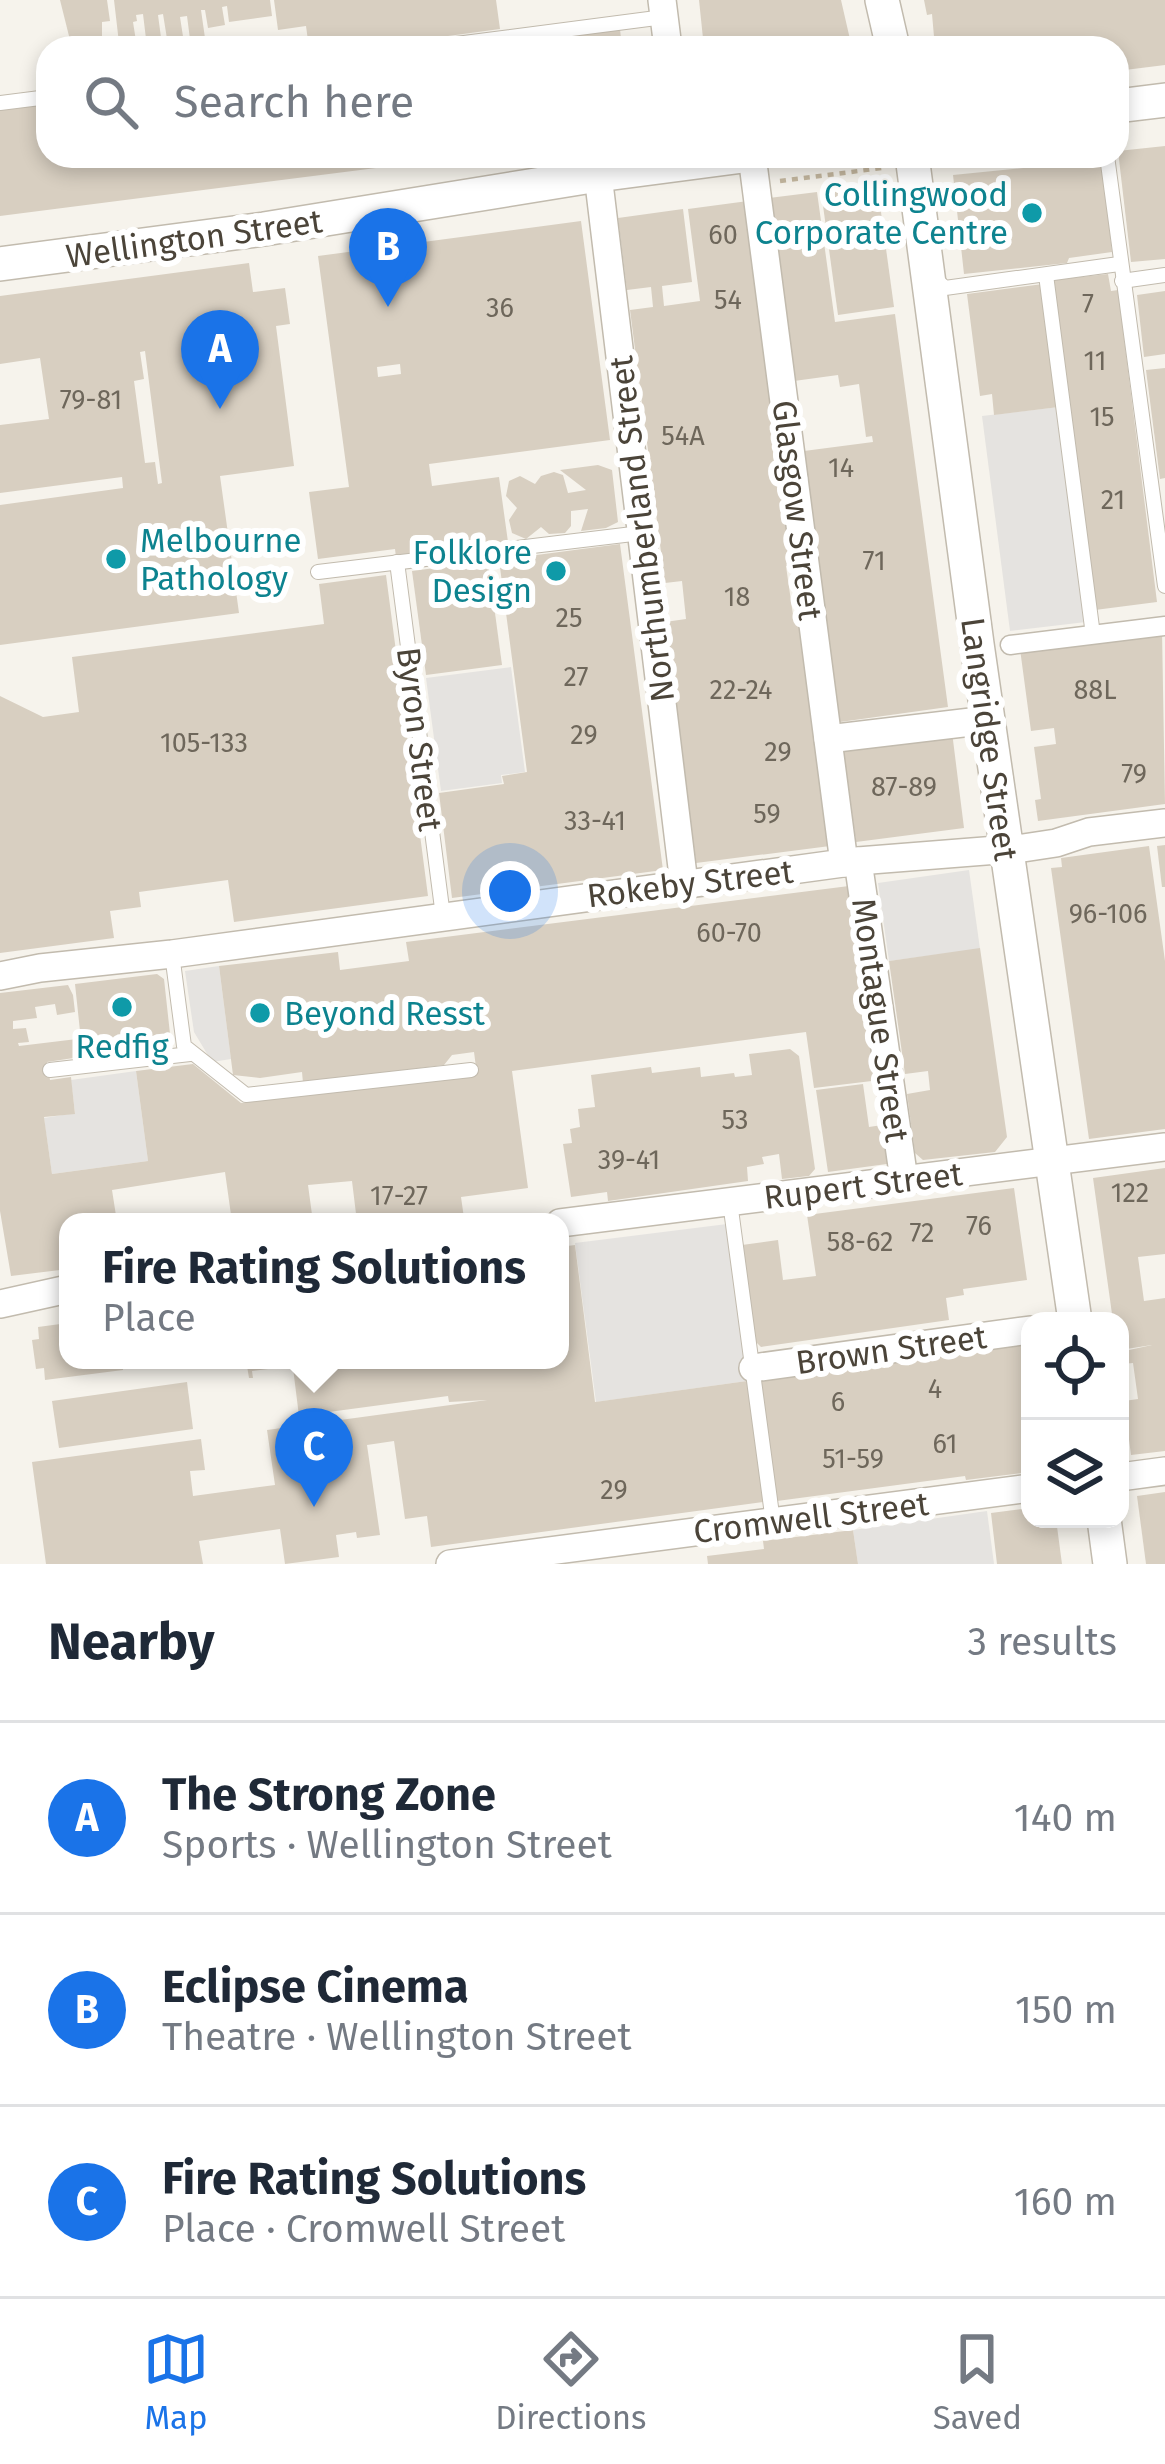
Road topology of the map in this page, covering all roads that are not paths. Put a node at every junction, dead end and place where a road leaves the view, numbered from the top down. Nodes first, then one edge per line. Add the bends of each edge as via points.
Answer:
1 (882, 0) edge
2 (663, 8) edge
3 (496, 36) edge
4 (890, 36) edge
5 (36, 98) edge
6 (1165, 100) edge
7 (0, 103) edge
8 (1129, 104) edge
9 (635, 168) edge
10 (754, 168) edge
11 (913, 168) edge
12 (1108, 168) edge
13 (598, 175) junction
14 (0, 263) edge
15 (1120, 264) junction
16 (926, 271) junction
17 (1046, 275) junction
18 (1165, 275) edge
19 (1122, 281) junction
20 (641, 533) junction
21 (397, 562) junction
22 (318, 572) dead end
23 (1165, 586) edge
24 (1165, 626) edge
25 (1093, 635) junction
26 (1010, 646) dead end
27 (988, 720) junction
28 (828, 739) junction
29 (1165, 823) edge
30 (1005, 847) junction
31 (851, 862) junction
32 (684, 884) junction
33 (443, 916) junction
34 (172, 954) junction
35 (0, 976) edge
36 (190, 1054) junction
37 (50, 1070) dead end
38 (471, 1070) dead end
39 (1165, 1147) edge
40 (1051, 1162) junction
41 (904, 1180) junction
42 (730, 1202) junction
43 (569, 1222) edge
44 (59, 1291) edge
45 (0, 1304) edge
46 (1074, 1312) edge
47 (1021, 1331) edge
48 (753, 1368) junction
49 (1165, 1471) edge
50 (1129, 1476) edge
51 (1021, 1489) edge
52 (773, 1522) junction
53 (1105, 1528) edge
54 (549, 1557) edge
55 (450, 1564) edge
56 (1110, 1564) edge

1 - 4 street
2 - 3 lane
5 - 7 lane
6 - 8 street
9 - 13 street, Wellington Street
10 - 28 street, Glasgow Street
11 - 16 street, Langridge Street
12 - 15 lane
13 - 14 street, Wellington Street
13 - 20 street, Northumberland Street
15 - 17 lane
15 - 19 lane
16 - 17 lane via 945,288
16 - 27 street, Langridge Street
17 - 25 lane
18 - 19 lane
19 - 23 lane
20 - 21 lane
20 - 32 street, Northumberland Street
21 - 22 lane
21 - 33 lane, Byron Street
24 - 25 street
25 - 26 street
27 - 28 street
27 - 30 street, Langridge Street
28 - 31 street, Glasgow Street
29 - 30 street, Rokeby Street
30 - 31 street, Rokeby Street
30 - 40 street, Langridge Street
31 - 32 street, Rokeby Street
31 - 41 street, Montague Street
32 - 33 street, Rokeby Street
33 - 34 street, Rokeby Street
34 - 35 street, Rokeby Street
34 - 36 lane
36 - 37 lane
36 - 38 lane via 246,1095
39 - 40 street, Rupert Street
40 - 41 street, Rupert Street
40 - 46 street, Langridge Street
41 - 42 street, Rupert Street
42 - 43 street, Rupert Street
42 - 48 lane
44 - 45 street
47 - 48 street, Brown Street
48 - 52 lane
49 - 50 street
51 - 52 street, Cromwell Street
52 - 54 street, Cromwell Street
53 - 56 street
54 - 55 street, Cromwell Street

